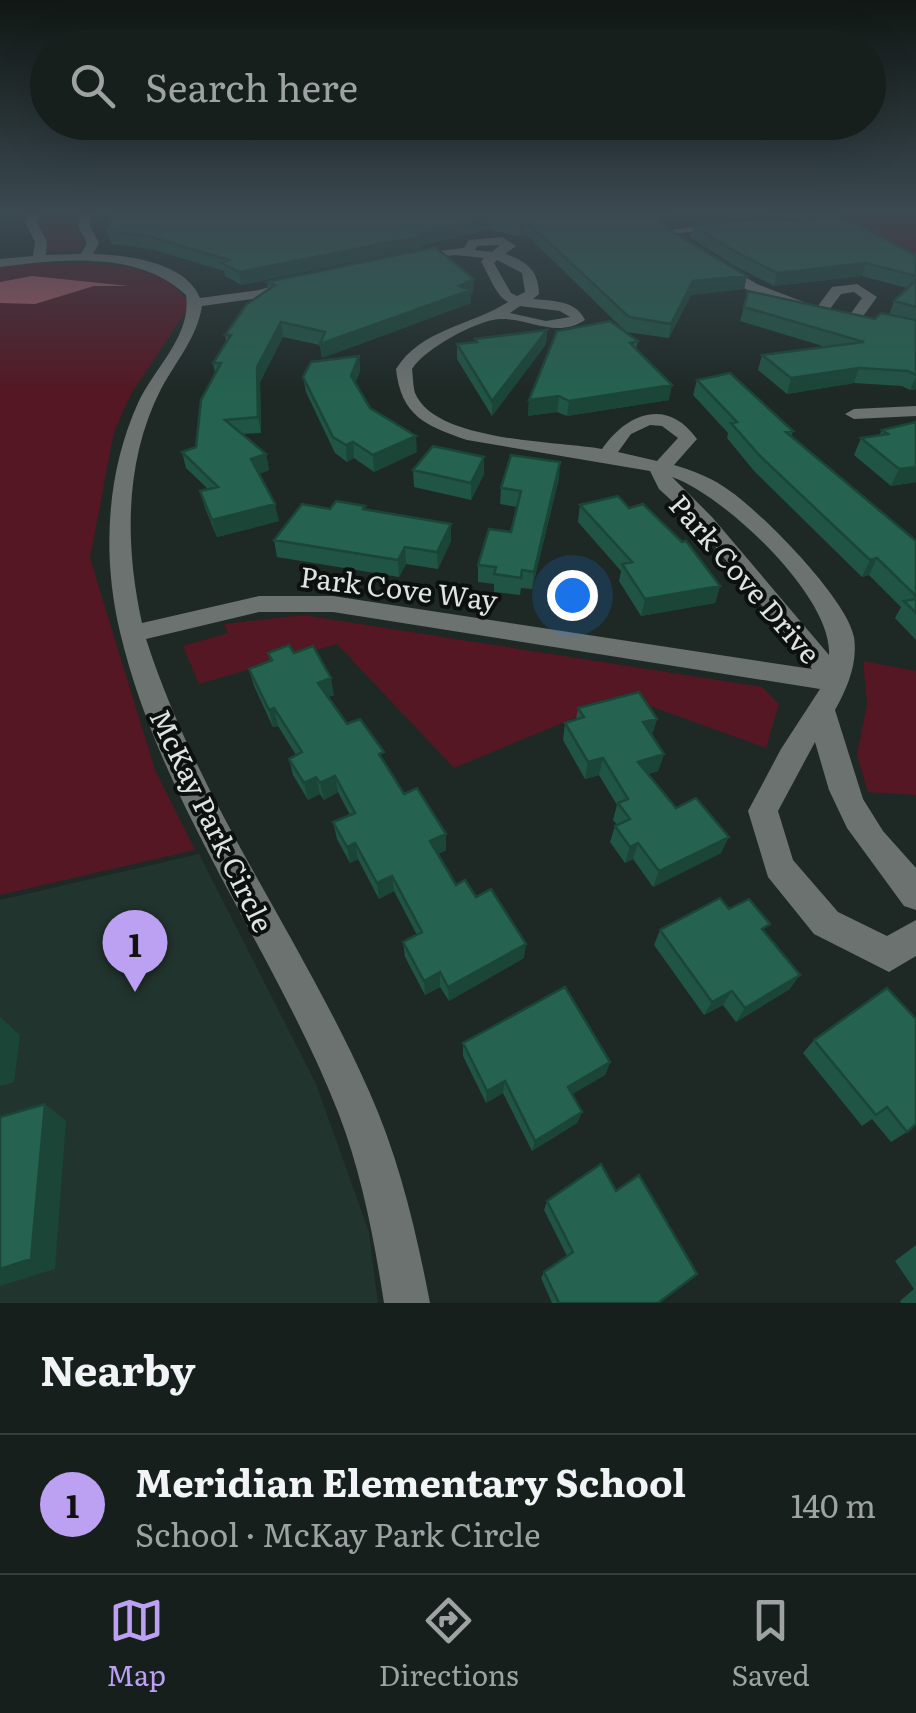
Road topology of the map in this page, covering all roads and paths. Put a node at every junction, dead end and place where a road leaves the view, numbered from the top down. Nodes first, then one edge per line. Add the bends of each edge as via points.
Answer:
1 (165, 273) edge
2 (495, 273) edge
3 (525, 273) edge
4 (730, 273) edge
5 (307, 280) edge
6 (517, 301) junction
7 (196, 303) junction
8 (822, 310) junction
9 (497, 314) junction
10 (856, 316) junction
11 (873, 319) edge
12 (916, 411) edge
13 (854, 414) dead end
14 (606, 456) junction
15 (659, 470) junction
16 (132, 634) junction
17 (837, 682) junction
18 (823, 713) junction
19 (916, 896) edge
20 (916, 936) edge
21 (407, 1303) edge

1 - 7 street via 187,286
2 - 6 street
3 - 6 street via 532,294
4 - 8 street
5 - 7 street
6 - 9 street, Park Cove Drive
6 - 9 street via 563,307 578,320 546,325
7 - 16 street, McKay Park Circle via 145,406 128,460 120,547
8 - 10 street
8 - 10 street via 836,290 857,288 870,296
9 - 14 street, Park Cove Drive via 431,341 410,359 403,381 415,405 440,424 485,439
10 - 11 street
12 - 13 street
14 - 15 street, Park Cove Drive
14 - 15 street, Park Cove Drive via 626,429 665,420 688,439
15 - 17 street, Park Cove Drive
15 - 17 street, Park Cove Drive via 690,476 746,514 822,598 840,628
16 - 17 street, Park Cove Way via 259,604 333,604
16 - 21 street, McKay Park Circle via 178,762 356,1106 384,1194
17 - 18 street, Park Cove Drive
18 - 19 street via 846,795 866,833
18 - 20 street, Park Cove Drive via 763,811 779,867 826,923 890,955

